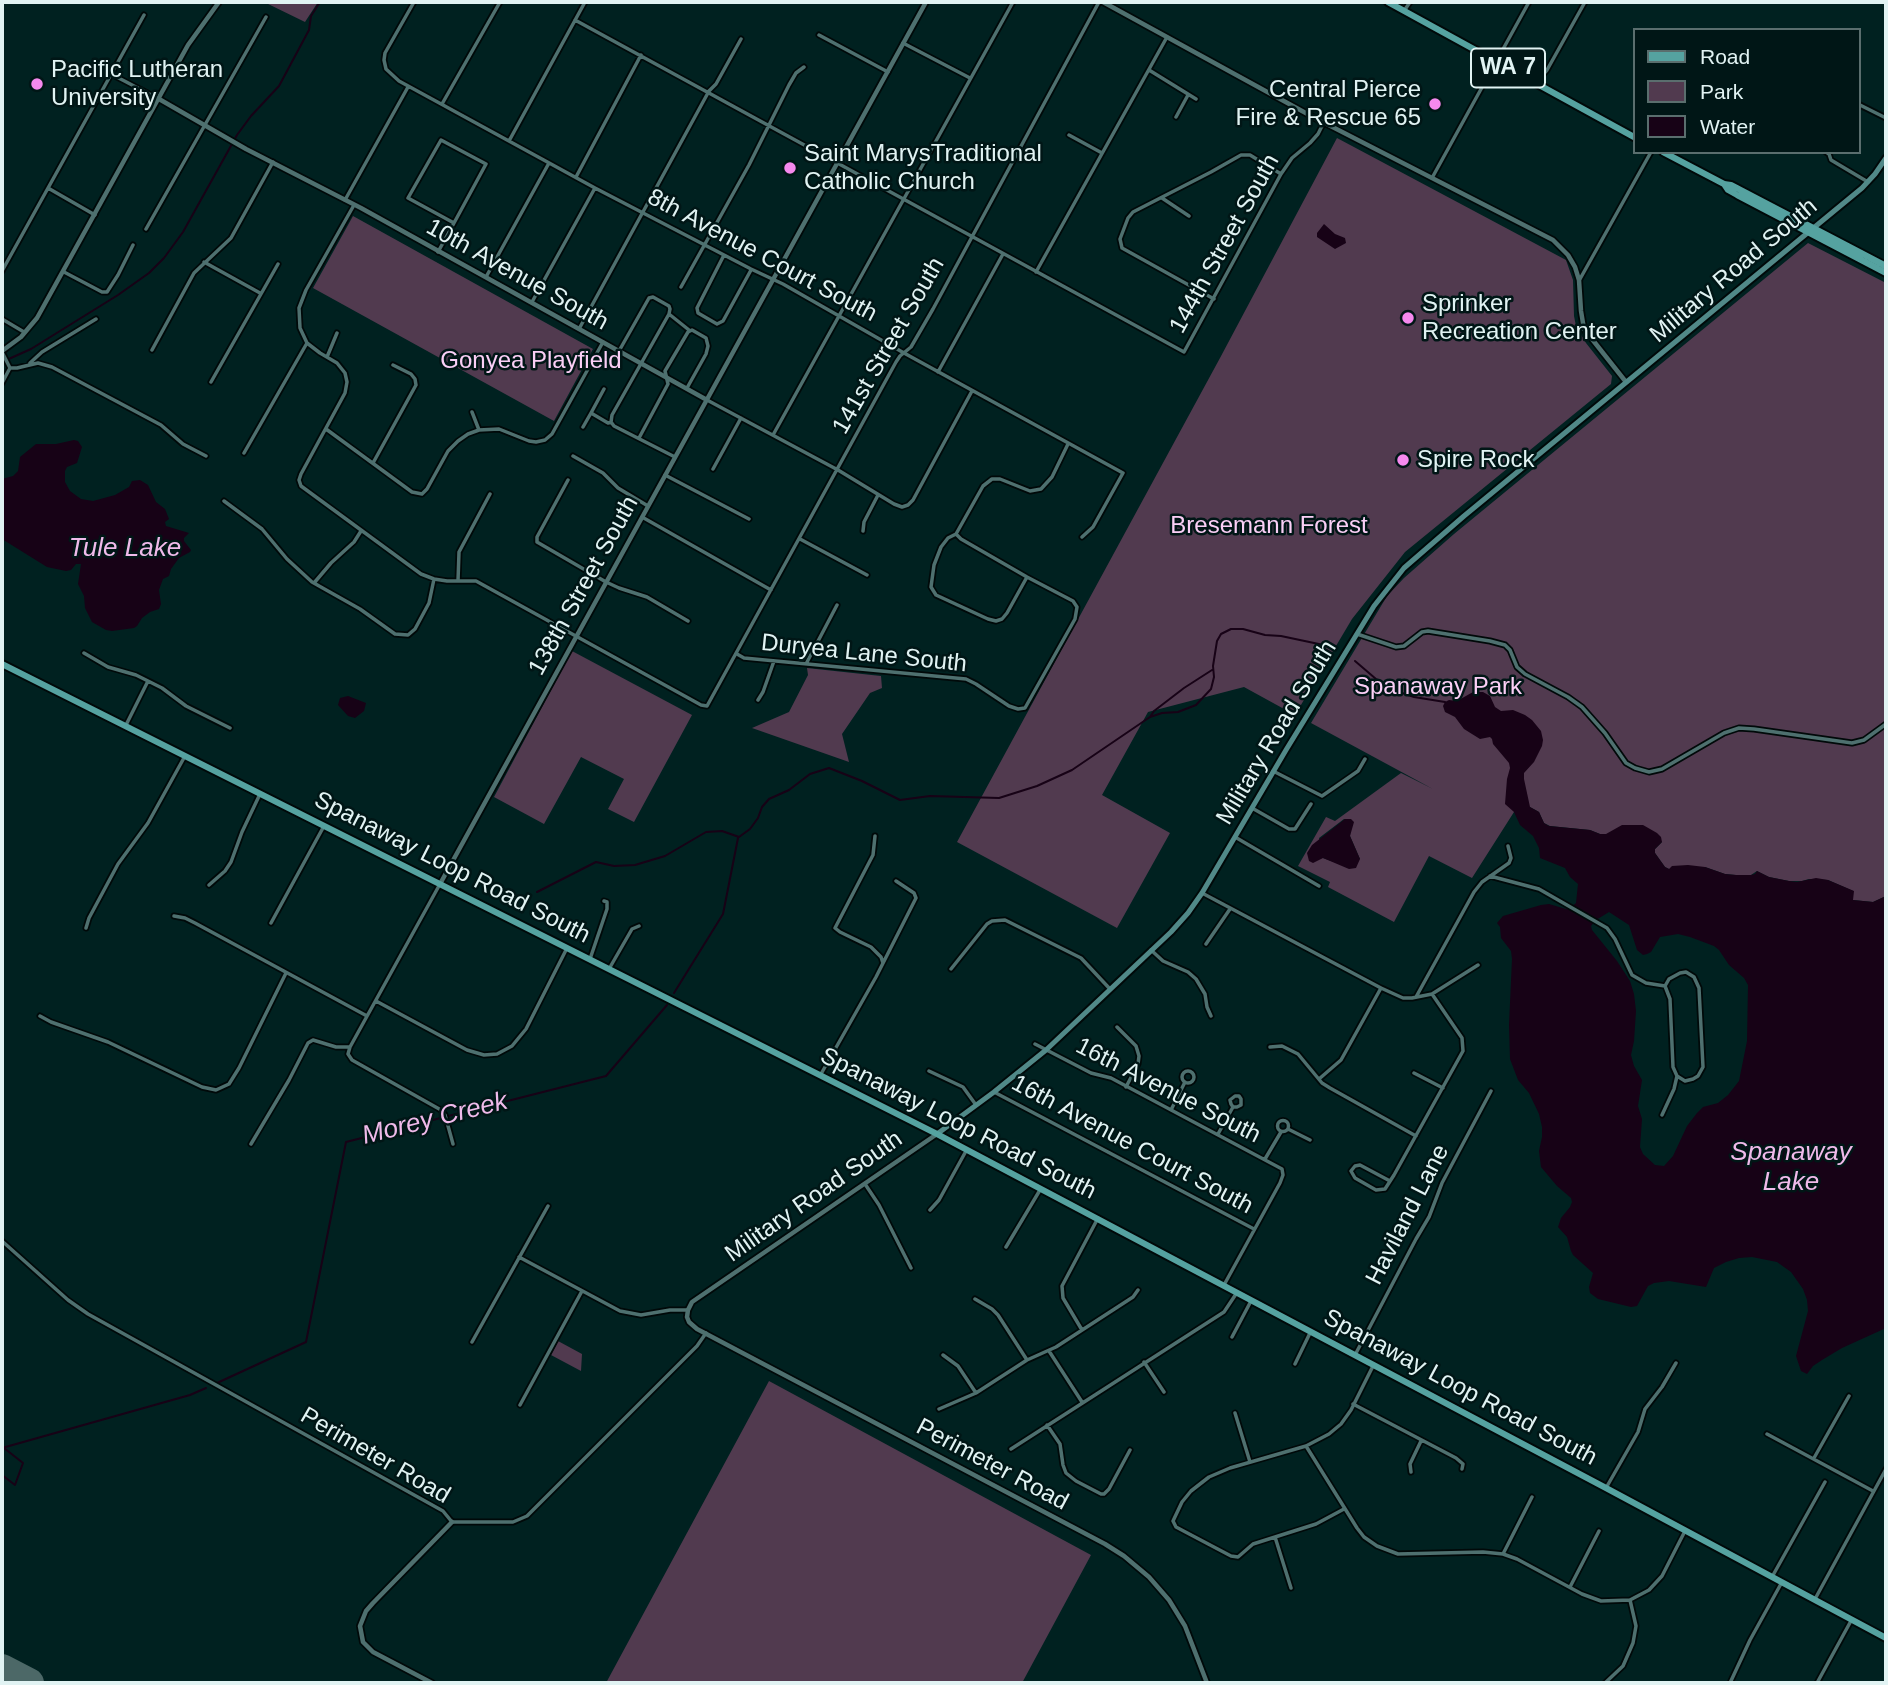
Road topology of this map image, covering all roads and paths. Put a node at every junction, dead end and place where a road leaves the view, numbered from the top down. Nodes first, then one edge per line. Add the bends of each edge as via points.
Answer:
1 (219, 2) edge
2 (414, 2) edge
3 (500, 2) edge
4 (585, 2) edge
5 (926, 2) edge
6 (1013, 2) edge
7 (1101, 2) edge
8 (1388, 2) edge
9 (1410, 2) edge
10 (1529, 2) edge
11 (1585, 2) edge
12 (1404, 11) junction
13 (144, 15) dead end
14 (266, 17) dead end
15 (575, 20) junction
16 (819, 35) dead end
17 (1167, 37) junction
18 (741, 39) dead end
19 (903, 43) junction
20 (641, 54) junction
21 (1496, 61) junction
22 (804, 67) dead end
23 (1149, 70) junction
24 (1547, 70) junction
25 (888, 72) junction
26 (111, 74) junction
27 (970, 78) junction
28 (1530, 80) junction
29 (408, 87) junction
30 (1547, 89) junction
31 (709, 91) junction
32 (1188, 95) junction
33 (159, 99) junction
34 (1196, 99) dead end
35 (442, 104) junction
36 (1860, 105) edge
37 (1176, 117) dead end
38 (1886, 118) edge
39 (1324, 122) junction
40 (205, 125) junction
41 (769, 125) junction
42 (1069, 135) dead end
43 (1632, 136) edge
44 (509, 141) junction
45 (1102, 153) junction
46 (1650, 154) edge
47 (1666, 154) edge
48 (1828, 154) edge
49 (1886, 158) edge
50 (273, 162) junction
51 (838, 162) junction
52 (549, 163) junction
53 (1281, 174) junction
54 (576, 177) junction
55 (1432, 179) junction
56 (1868, 182) junction
57 (48, 188) junction
58 (595, 188) junction
59 (1162, 198) junction
60 (905, 199) junction
61 (345, 200) junction
62 (354, 205) junction
63 (643, 212) junction
64 (95, 215) junction
65 (1189, 216) dead end
66 (454, 223) junction
67 (146, 229) dead end
68 (1811, 231) junction
69 (971, 236) junction
70 (133, 245) dead end
71 (705, 245) junction
72 (438, 251) junction
73 (1003, 253) junction
74 (724, 255) junction
75 (204, 262) junction
76 (278, 264) dead end
77 (1886, 266) edge
78 (751, 269) junction
79 (2, 271) edge
80 (64, 272) junction
81 (1036, 272) junction
82 (1886, 273) edge
83 (485, 278) junction
84 (773, 280) junction
85 (1578, 280) junction
86 (681, 288) dead end
87 (260, 293) junction
88 (1214, 299) junction
89 (532, 304) junction
90 (670, 312) junction
91 (839, 316) junction
92 (96, 318) dead end
93 (2, 319) edge
94 (579, 329) junction
95 (689, 330) junction
96 (26, 333) junction
97 (337, 333) dead end
98 (603, 342) junction
99 (307, 343) junction
100 (152, 350) dead end
101 (2, 351) edge
102 (619, 351) junction
103 (904, 353) junction
104 (327, 357) junction
105 (641, 363) junction
106 (9, 365) junction
107 (29, 365) junction
108 (393, 365) dead end
109 (938, 372) junction
110 (666, 377) junction
111 (211, 382) dead end
112 (1626, 382) junction
113 (2, 383) edge
114 (687, 388) junction
115 (604, 389) dead end
116 (972, 391) junction
117 (707, 400) junction
118 (472, 412) dead end
119 (591, 413) junction
120 (741, 418) junction
121 (611, 422) junction
122 (583, 428) dead end
123 (326, 429) junction
124 (477, 431) junction
125 (773, 435) junction
126 (639, 438) junction
127 (1068, 444) junction
128 (244, 453) dead end
129 (206, 456) dead end
130 (572, 456) dead end
131 (675, 457) junction
132 (373, 463) junction
133 (712, 468) dead end
134 (838, 470) junction
135 (665, 475) junction
136 (568, 480) dead end
137 (491, 494) dead end
138 (878, 495) junction
139 (225, 501) dead end
140 (648, 506) junction
141 (642, 517) junction
142 (749, 519) dead end
143 (362, 531) junction
144 (863, 531) dead end
145 (956, 534) junction
146 (1082, 537) dead end
147 (800, 538) junction
148 (867, 575) dead end
149 (1027, 577) junction
150 (434, 579) junction
151 (458, 581) junction
152 (606, 582) junction
153 (314, 583) junction
154 (771, 590) junction
155 (837, 605) dead end
156 (688, 621) dead end
157 (1357, 634) junction
158 (576, 636) junction
159 (84, 653) dead end
160 (737, 654) junction
161 (774, 661) junction
162 (2, 664) edge
163 (806, 664) junction
164 (148, 681) junction
165 (758, 700) dead end
166 (1886, 724) edge
167 (125, 727) junction
168 (230, 728) dead end
169 (185, 756) junction
170 (1365, 759) dead end
171 (1273, 771) junction
172 (260, 794) junction
173 (1311, 804) dead end
174 (1252, 808) junction
175 (324, 826) junction
176 (875, 836) dead end
177 (1235, 837) junction
178 (1508, 846) dead end
179 (1490, 876) junction
180 (896, 881) dead end
181 (440, 884) junction
182 (209, 885) dead end
183 (1319, 886) dead end
184 (1202, 893) junction
185 (604, 901) dead end
186 (1230, 909) junction
187 (174, 916) dead end
188 (271, 923) dead end
189 (639, 926) dead end
190 (86, 928) dead end
191 (1206, 944) dead end
192 (567, 948) junction
193 (1151, 950) junction
194 (590, 959) junction
195 (883, 965) junction
196 (1478, 965) dead end
197 (609, 969) junction
198 (951, 969) dead end
199 (286, 972) junction
200 (1665, 986) junction
201 (1381, 988) junction
202 (1110, 989) junction
203 (1432, 994) junction
204 (1416, 997) junction
205 (376, 1001) junction
206 (40, 1016) dead end
207 (367, 1016) junction
208 (1211, 1016) dead end
209 (1117, 1027) dead end
210 (1035, 1044) dead end
211 (350, 1047) junction
212 (1270, 1047) dead end
213 (1046, 1050) junction
214 (929, 1071) dead end
215 (1414, 1073) dead end
216 (821, 1074) junction
217 (1677, 1076) junction
218 (1319, 1079) junction
219 (1185, 1082) dead end
220 (1126, 1087) junction
221 (1443, 1089) junction
222 (1491, 1091) dead end
223 (994, 1092) junction
224 (976, 1105) junction
225 (1233, 1107) dead end
226 (1171, 1110) junction
227 (1662, 1115) dead end
228 (1288, 1129) junction
229 (1281, 1132) junction
230 (937, 1134) junction
231 (1218, 1134) junction
232 (1416, 1136) junction
233 (1310, 1140) dead end
234 (251, 1144) dead end
235 (453, 1144) dead end
236 (967, 1149) junction
237 (1265, 1159) junction
238 (1390, 1181) junction
239 (865, 1184) junction
240 (1041, 1188) junction
241 (548, 1206) dead end
242 (930, 1210) dead end
243 (1098, 1218) junction
244 (1254, 1229) junction
245 (2, 1241) edge
246 (1006, 1247) dead end
247 (519, 1257) junction
248 (911, 1268) dead end
249 (1224, 1285) junction
250 (1138, 1290) dead end
251 (582, 1291) junction
252 (1237, 1292) junction
253 (975, 1299) dead end
254 (1252, 1300) junction
255 (688, 1310) junction
256 (1082, 1330) junction
257 (1311, 1331) junction
258 (706, 1333) junction
259 (1232, 1337) dead end
260 (472, 1342) dead end
261 (1049, 1351) junction
262 (943, 1355) dead end
263 (1355, 1355) junction
264 (1027, 1360) junction
265 (1144, 1362) junction
266 (1676, 1363) dead end
267 (1295, 1364) dead end
268 (1374, 1364) junction
269 (1164, 1392) dead end
270 (976, 1393) junction
271 (1849, 1396) dead end
272 (1082, 1402) junction
273 (520, 1405) dead end
274 (1353, 1405) junction
275 (939, 1409) dead end
276 (1235, 1413) dead end
277 (1047, 1425) junction
278 (1767, 1434) dead end
279 (1421, 1441) junction
280 (1306, 1446) junction
281 (1011, 1449) dead end
282 (1130, 1450) dead end
283 (1814, 1458) junction
284 (1250, 1462) junction
285 (1462, 1469) dead end
286 (1886, 1469) edge
287 (1411, 1472) dead end
288 (1825, 1482) dead end
289 (1606, 1488) junction
290 (1873, 1491) junction
291 (1532, 1497) dead end
292 (1344, 1508) junction
293 (452, 1522) junction
294 (1599, 1531) dead end
295 (1685, 1531) junction
296 (1275, 1537) junction
297 (1503, 1554) junction
298 (1772, 1577) junction
299 (1782, 1582) junction
300 (1570, 1587) junction
301 (1292, 1588) dead end
302 (1630, 1600) junction
303 (1814, 1600) junction
304 (1852, 1619) junction
305 (1886, 1638) edge
306 (432, 1683) edge
307 (1208, 1683) edge
308 (1605, 1683) edge
309 (1730, 1683) edge
310 (1817, 1683) edge

1 - 33 street via 188,45
2 - 29 street, 8th Avenue Court South via 384,64
3 - 35 street
4 - 15 street
5 - 19 street, 138th Street South
6 - 27 street
7 - 17 street
7 - 69 street, 141st Street South
8 - 12 main road, WA 7
9 - 12 street
10 - 21 street
11 - 24 street
12 - 21 main road, WA 7
13 - 26 street
14 - 40 street
15 - 20 street
15 - 44 street
16 - 25 street
17 - 23 street
17 - 39 street
18 - 31 street
19 - 25 street, 138th Street South
19 - 27 street
20 - 31 street
20 - 54 street
21 - 28 main road, WA 7
21 - 55 street
22 - 41 street via 796,73
23 - 32 street
23 - 45 street
24 - 28 street
24 - 30 street
25 - 51 street, 138th Street South
26 - 33 street, 10th Avenue South
26 - 57 street
27 - 60 street
28 - 30 main road, WA 7
29 - 35 street, 8th Avenue Court South
29 - 61 street
30 - 43 main road, WA 7
31 - 41 street
31 - 63 street
32 - 34 street
32 - 37 street
33 - 40 street, 10th Avenue South
33 - 64 street
35 - 44 street, 8th Avenue Court South
36 - 38 street
39 - 53 street, 144th Street South
39 - 55 street
40 - 50 street, 10th Avenue South
40 - 67 street
41 - 51 street
41 - 71 street
42 - 45 street
44 - 52 street, 8th Avenue Court South
45 - 81 street
46 - 85 street
47 - 68 main road
48 - 56 street
49 - 56 main road, Military Road South
50 - 61 street, 10th Avenue South
50 - 75 street via 231,238
51 - 60 street
51 - 84 street, 138th Street South
52 - 54 street, 8th Avenue Court South
52 - 83 street
53 - 59 street via 1250,155 1241,155
53 - 88 street, 144th Street South
54 - 58 street, 8th Avenue Court South
55 - 85 street via 1553,240 1568,255
56 - 68 main road, Military Road South
57 - 64 street
57 - 79 street
58 - 63 street, 8th Avenue Court South
58 - 89 street
59 - 65 street
59 - 88 street via 1128,218 1121,235 1122,248
60 - 69 street
60 - 91 street
61 - 62 street, 10th Avenue South
62 - 72 street, 10th Avenue South
62 - 99 street via 304,294 299,313
63 - 71 street, 8th Avenue Court South
63 - 94 street
64 - 80 street
66 - 66 street via 486,164 441,139 408,198
66 - 72 street
68 - 77 main road
68 - 82 main road
68 - 112 main road, Military Road South
69 - 73 street
69 - 103 street, 141st Street South
70 - 80 street via 107,292
71 - 74 street, 8th Avenue Court South
71 - 86 street
72 - 83 street, 10th Avenue South
73 - 81 street
73 - 109 street
74 - 78 street, 8th Avenue Court South
74 - 78 street via 697,308 717,324 723,321
75 - 87 street
75 - 100 street
76 - 87 street
78 - 84 street, 8th Avenue Court South
80 - 96 street
81 - 88 street, 144th Street South via 1184,352
83 - 89 street, 10th Avenue South
84 - 91 street, 8th Avenue Court South
84 - 117 street, 138th Street South
85 - 112 street via 1584,328
87 - 111 street
89 - 94 street, 10th Avenue South
90 - 95 street
90 - 102 street via 666,303 649,298
90 - 105 street
91 - 103 street, 8th Avenue Court South
91 - 125 street
92 - 107 street
93 - 96 street
94 - 98 street, 10th Avenue South
95 - 110 street via 665,371
95 - 114 street via 706,338 708,346
96 - 101 street
97 - 104 street
98 - 102 street, 10th Avenue South
98 - 124 street via 555,430 544,440 529,441 499,429
99 - 104 street
99 - 128 street
101 - 106 street
102 - 105 street, 10th Avenue South
103 - 109 street, 8th Avenue Court South
103 - 134 street, 141st Street South
104 - 123 street via 342,368 347,382
105 - 110 street, 10th Avenue South
105 - 121 street
106 - 107 street
106 - 113 street
107 - 129 street via 42,363 62,372 161,425
108 - 132 street via 411,374 416,385
109 - 116 street, 8th Avenue Court South
110 - 114 street, 10th Avenue South
110 - 126 street via 668,384
112 - 157 main road, Military Road South via 1412,560 1379,598
114 - 117 street, 10th Avenue South
115 - 119 street
116 - 127 street, 8th Avenue Court South
116 - 138 street, 10th Avenue South via 911,503 898,506
117 - 120 street, 10th Avenue South
117 - 131 street, 138th Street South
118 - 124 street
119 - 121 street
119 - 122 street
120 - 125 street, 10th Avenue South
120 - 133 street
121 - 126 street
123 - 132 street
123 - 143 street via 299,482
124 - 132 street via 453,445 420,494
125 - 134 street, 10th Avenue South
126 - 131 street
127 - 145 street via 1041,489 1030,491 1000,479 986,483
127 - 146 street, 8th Avenue Court South via 1122,474 1093,527
130 - 140 street
131 - 135 street, 138th Street South
134 - 138 street, 10th Avenue South
134 - 147 street, 141st Street South
135 - 140 street, 138th Street South
135 - 142 street
136 - 152 street via 536,540
137 - 151 street via 459,552
138 - 144 street
139 - 153 street via 262,529
140 - 141 street, 138th Street South
141 - 152 street, 138th Street South
141 - 154 street
143 - 150 street
143 - 153 street
145 - 149 street
145 - 149 street via 943,544 936,559 931,581 936,595 998,620 1007,613
147 - 148 street
147 - 154 street, 141st Street South
149 - 163 street, Duryea Lane South via 1073,601 1077,614 1022,709 966,679
150 - 151 street
150 - 153 street via 425,612 405,636
151 - 158 street via 476,582
152 - 156 street via 646,597
152 - 158 street, 138th Street South
154 - 160 street, 141st Street South
155 - 163 street
157 - 166 street via 1396,647 1428,631 1505,645 1517,667 1582,707 1626,763 1649,772 1730,730 1754,729 1852,743
157 - 171 main road, Military Road South
158 - 160 street, 141st Street South via 707,706
158 - 181 street, 138th Street South
159 - 164 street
160 - 161 street, Duryea Lane South
161 - 163 street, Duryea Lane South
161 - 165 street
162 - 167 main road, Spanaway Loop Road South
164 - 167 street
164 - 168 street
167 - 169 main road, Spanaway Loop Road South
169 - 172 main road, Spanaway Loop Road South
169 - 190 street via 148,823 118,864
170 - 171 street via 1358,772 1324,796
171 - 174 main road, Military Road South
172 - 175 main road, Spanaway Loop Road South
172 - 182 street via 231,862
173 - 174 street via 1294,830
174 - 177 main road, Military Road South
175 - 181 main road, Spanaway Loop Road South
175 - 188 street
176 - 195 street via 873,855 836,928 871,947
177 - 183 street
177 - 184 main road, Military Road South
178 - 179 street via 1509,863
179 - 200 street via 1539,889 1598,923 1612,933 1632,975
179 - 204 street via 1474,892
180 - 195 street via 916,896
181 - 192 main road, Spanaway Loop Road South
181 - 205 street, 138th Street South
184 - 186 street
184 - 193 main road, Military Road South
185 - 194 street via 607,909
186 - 191 street
186 - 201 street
187 - 199 street
189 - 197 street via 632,929
192 - 194 main road, Spanaway Loop Road South
192 - 205 street via 526,1029 501,1052 484,1055 467,1050
193 - 202 main road, Military Road South
193 - 208 street via 1196,979
194 - 197 main road, Spanaway Loop Road South
195 - 216 street
196 - 203 street
197 - 216 main road, Spanaway Loop Road South
198 - 202 street via 987,924 1004,920 1081,958
199 - 206 street via 239,1068 229,1084 216,1090
199 - 207 street
200 - 217 street
200 - 217 street via 1669,979 1686,972 1699,988 1703,1067 1693,1079
201 - 204 street via 1403,998
201 - 218 street via 1341,1060
202 - 213 main road, Military Road South
203 - 204 street
203 - 221 street via 1464,1043
205 - 207 street, 138th Street South
207 - 211 street, 138th Street South
209 - 220 street via 1136,1046 1139,1056
210 - 213 street, 16th Avenue South
211 - 234 street via 308,1043
211 - 235 street via 352,1060 441,1110
212 - 218 street via 1282,1046 1302,1056
213 - 220 street, 16th Avenue South
213 - 223 main road, Military Road South
214 - 224 street, 16th Avenue Court South via 963,1087
215 - 221 street
216 - 230 main road, Spanaway Loop Road South
217 - 227 street
218 - 232 street
219 - 226 street
220 - 226 street, 16th Avenue South
221 - 232 street
222 - 263 street, Haviland Lane
223 - 224 main road, Military Road South
223 - 244 street, 16th Avenue Court South
224 - 230 main road, Military Road South
225 - 231 street
226 - 231 street, 16th Avenue South
228 - 229 street
228 - 229 street via 1287,1122 1281,1121 1277,1127
228 - 233 street
229 - 237 street
230 - 236 main road, Spanaway Loop Road South
230 - 239 street, Military Road South
231 - 237 street, 16th Avenue South
232 - 238 street
236 - 240 main road, Spanaway Loop Road South
236 - 242 street
237 - 244 street, 16th Avenue South via 1283,1173
238 - 238 street via 1360,1166 1352,1168 1355,1178 1376,1190 1383,1190
239 - 248 street
239 - 255 street, Military Road South via 698,1298
240 - 243 main road, Spanaway Loop Road South
240 - 246 street
241 - 247 street
243 - 249 main road, Spanaway Loop Road South
243 - 256 street via 1062,1286 1063,1298
244 - 249 street
245 - 293 street, Perimeter Road via 88,1314 443,1511
247 - 251 street
247 - 260 street
249 - 252 main road, Spanaway Loop Road South
250 - 256 street
251 - 255 street via 630,1314
251 - 273 street
252 - 254 main road, Spanaway Loop Road South
252 - 265 street via 1224,1312
253 - 264 street via 998,1315
254 - 257 main road, Spanaway Loop Road South
254 - 259 street
255 - 258 street, Perimeter Road via 689,1322
256 - 261 street
257 - 263 main road, Spanaway Loop Road South
257 - 267 street
258 - 293 street, Perimeter Road via 527,1516 513,1522
258 - 307 street, Perimeter Road via 1124,1556 1169,1600
261 - 264 street
261 - 272 street
262 - 270 street
263 - 268 main road, Spanaway Loop Road South
264 - 270 street
265 - 269 street
265 - 272 street
266 - 289 street via 1645,1409 1638,1432
268 - 274 street
268 - 289 main road, Spanaway Loop Road South
270 - 275 street
271 - 283 street
272 - 277 street
274 - 279 street
274 - 280 street via 1335,1430
276 - 284 street
277 - 281 street
277 - 282 street via 1060,1444 1068,1476 1099,1493 1104,1494
278 - 283 street
279 - 285 street via 1456,1458
279 - 287 street
280 - 284 street
280 - 292 street
283 - 290 street
284 - 296 street via 1199,1483 1173,1521 1176,1527 1237,1557 1253,1544
286 - 290 street
288 - 298 street
289 - 295 main road, Spanaway Loop Road South
290 - 303 street
291 - 297 street
292 - 296 street via 1316,1524
292 - 297 street via 1364,1537 1392,1553
293 - 306 street via 366,1611 360,1626 360,1636 373,1652
294 - 300 street
295 - 298 main road, Spanaway Loop Road South
295 - 302 street via 1662,1576
296 - 301 street
297 - 300 street
298 - 299 main road, Spanaway Loop Road South
299 - 303 main road, Spanaway Loop Road South
299 - 309 street
300 - 302 street via 1601,1601
302 - 308 street via 1636,1626 1633,1643 1623,1666
303 - 304 main road, Spanaway Loop Road South
304 - 305 main road, Spanaway Loop Road South
304 - 310 street

